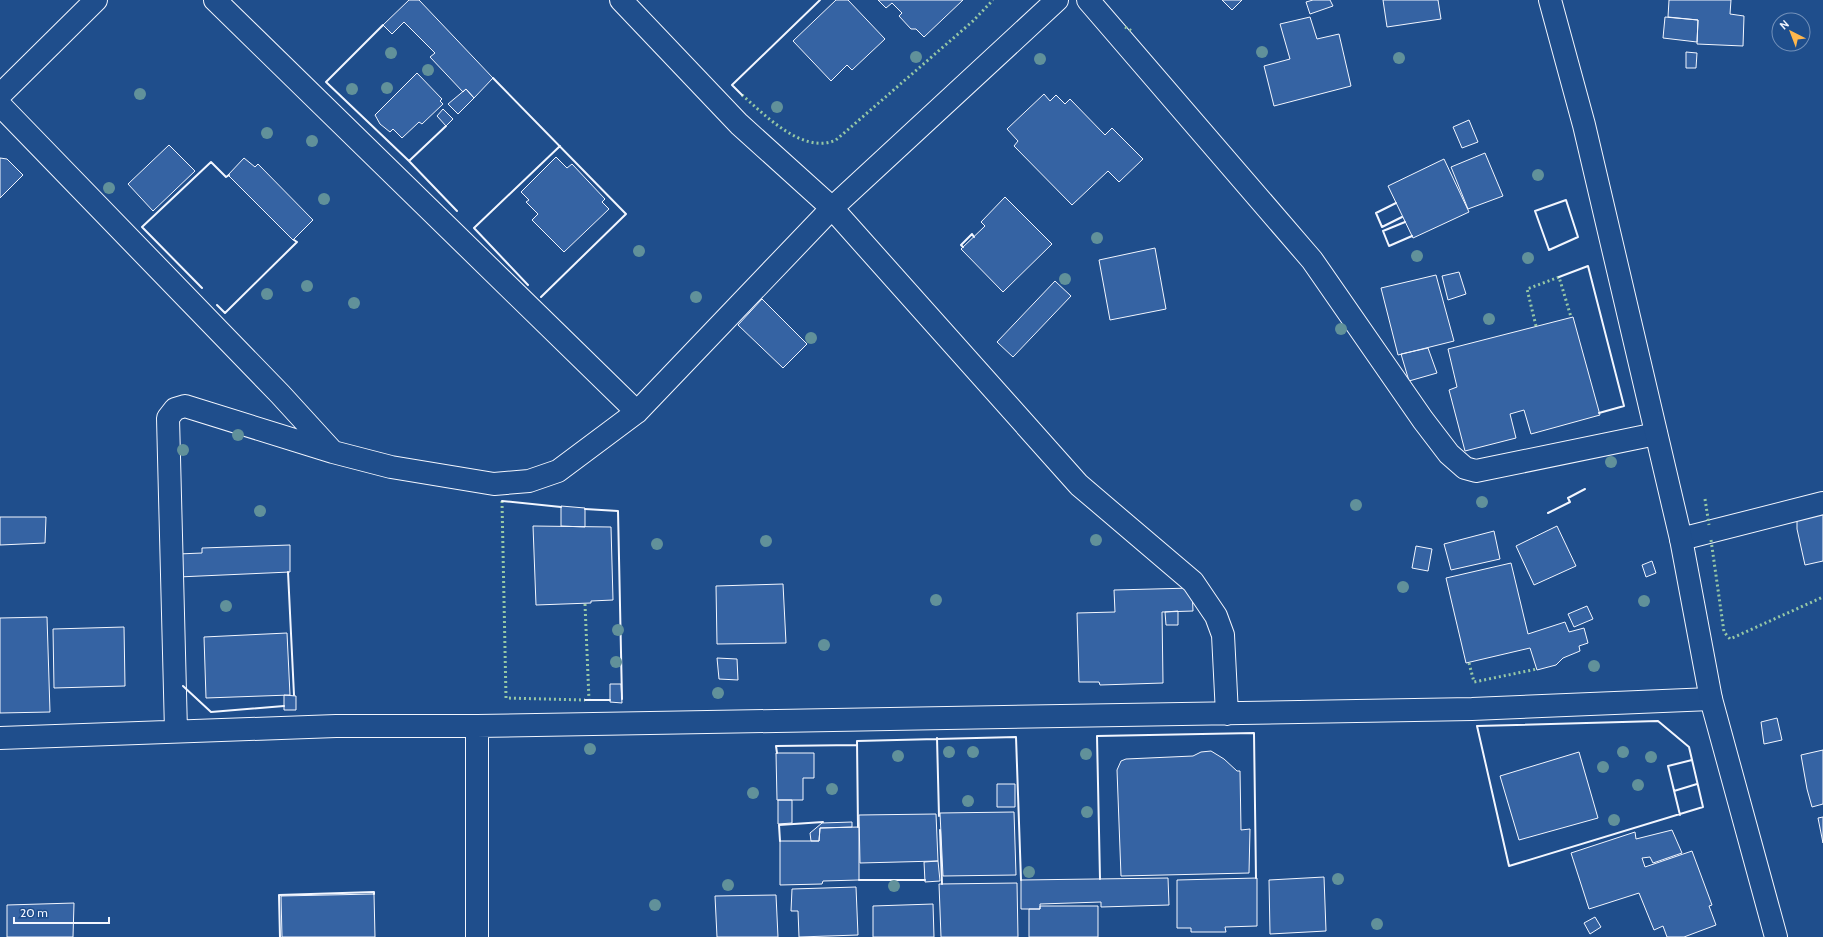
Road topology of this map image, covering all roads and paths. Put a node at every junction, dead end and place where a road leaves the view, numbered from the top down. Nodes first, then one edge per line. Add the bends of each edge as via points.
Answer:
1 (96, 0) edge
2 (215, 0) edge
3 (621, 0) edge
4 (1057, 0) edge
5 (1088, 0) edge
6 (1550, 0) edge
7 (0, 95) edge
8 (0, 105) edge
9 (832, 208) junction
10 (637, 412) junction
11 (1656, 434) junction
12 (333, 452) junction
13 (1823, 503) edge
14 (1681, 539) junction
15 (1711, 698) junction
16 (1227, 714) junction
17 (478, 726) junction
18 (176, 731) junction
19 (0, 738) edge
20 (477, 937) edge
21 (1776, 937) edge

1 - 7 street
2 - 10 street
3 - 9 street via 739,124
4 - 9 street
5 - 11 street via 1312,260 1423,420 1450,454 1465,468 1476,471
6 - 11 street via 1584,125
8 - 12 street
9 - 10 street
9 - 16 street via 1079,485 1193,582 1216,616 1223,635
10 - 12 street via 558,470 529,481 494,484 391,467
11 - 14 street
12 - 18 street via 185,406 175,409 168,418
13 - 14 street
14 - 15 street
15 - 16 street via 1472,709
15 - 21 street
16 - 17 street
17 - 18 street via 336,726
17 - 20 street
18 - 19 street

